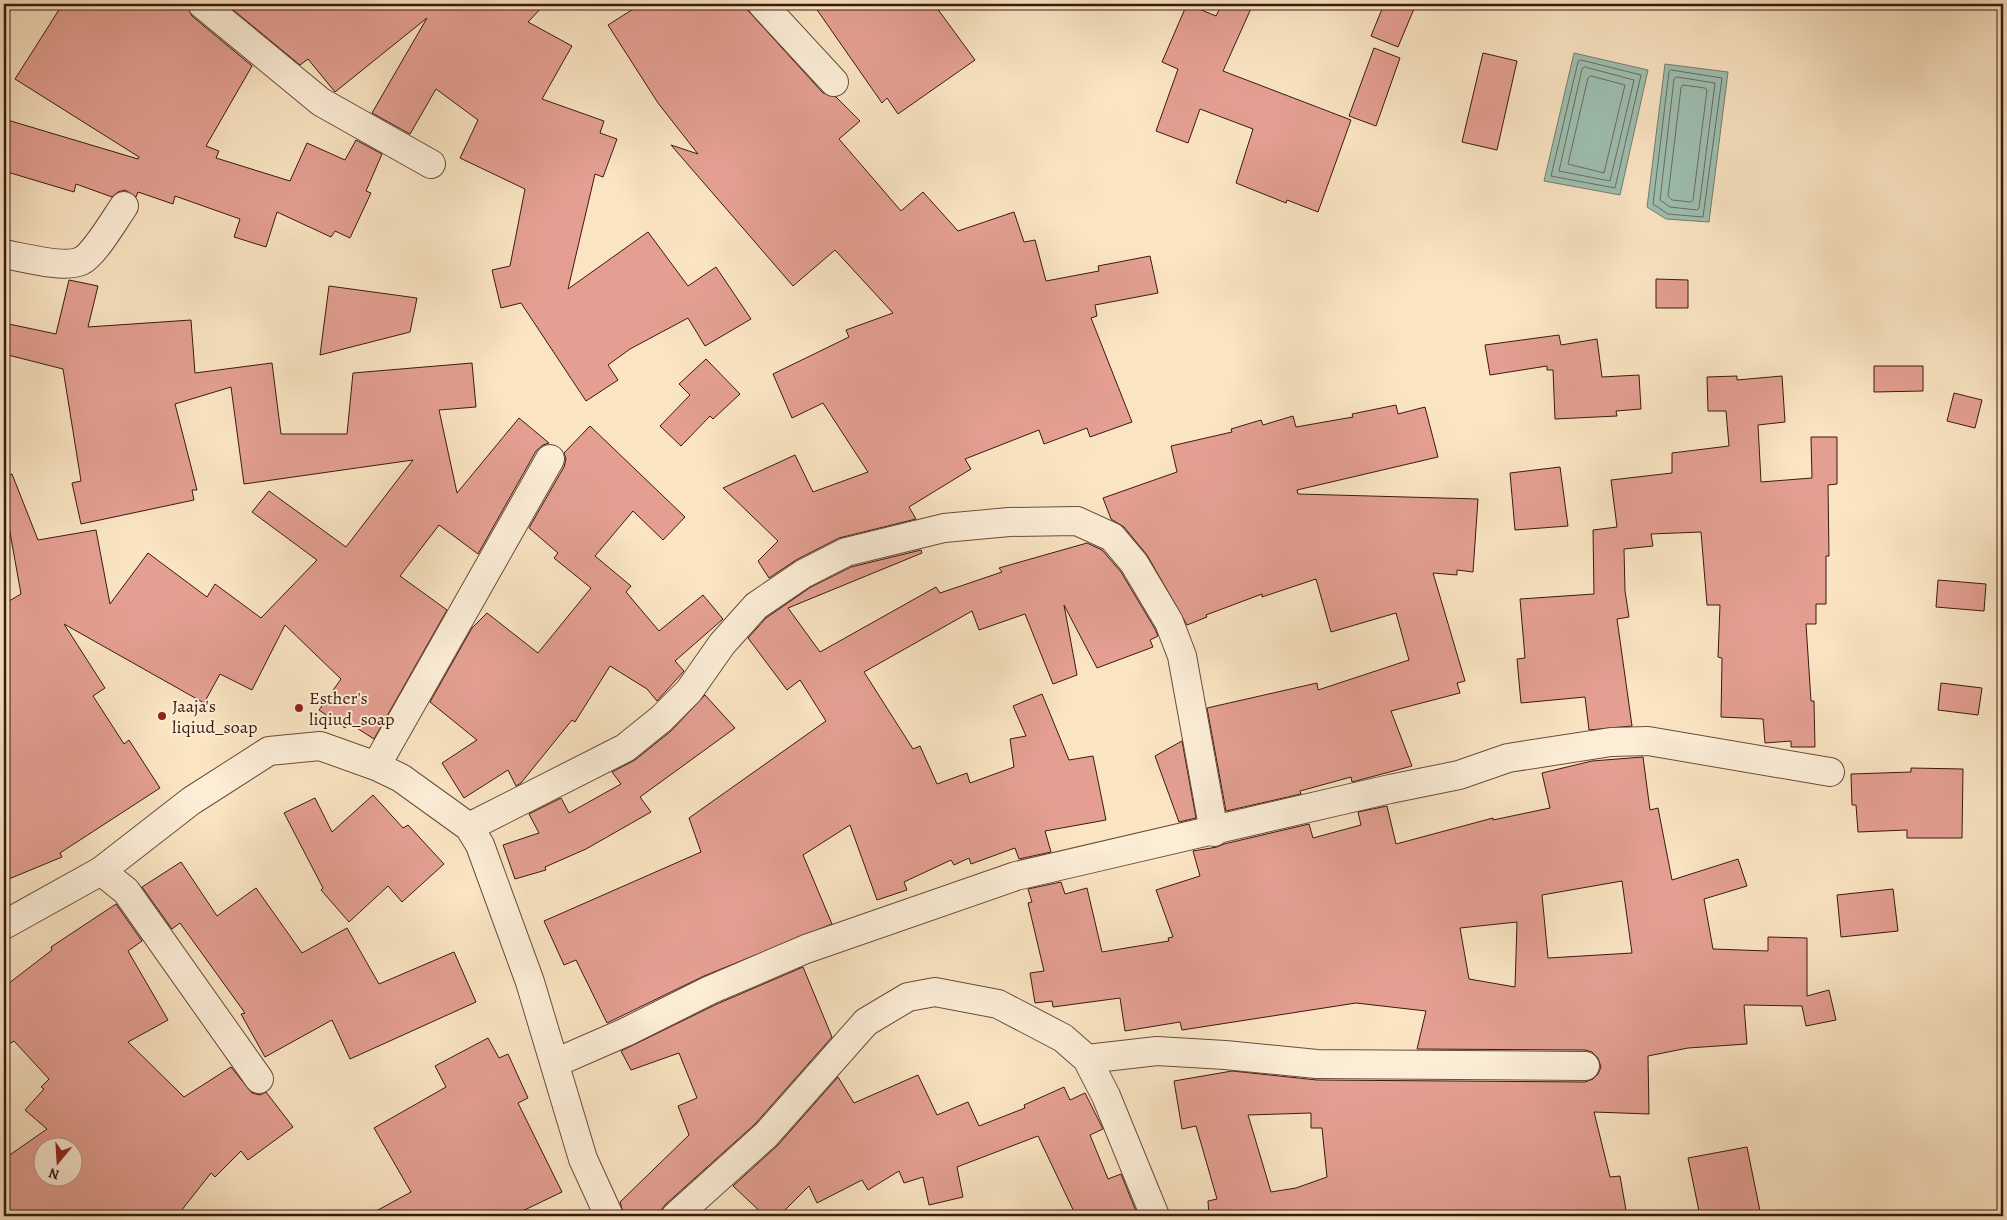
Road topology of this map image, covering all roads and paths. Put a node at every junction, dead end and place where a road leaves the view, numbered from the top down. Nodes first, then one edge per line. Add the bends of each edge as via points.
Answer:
1 (202, 4) edge
2 (768, 6) edge
3 (834, 82) dead end
4 (431, 164) dead end
5 (124, 206) dead end
6 (4, 254) edge
7 (550, 459) dead end
8 (376, 766) junction
9 (1830, 772) dead end
10 (470, 827) junction
11 (1214, 832) junction
12 (101, 871) junction
13 (4, 925) edge
14 (1087, 1059) junction
15 (555, 1063) junction
16 (1585, 1066) dead end
17 (259, 1079) dead end
18 (608, 1216) edge
19 (676, 1216) edge
20 (1155, 1216) edge

1 - 4 street via 321,102
2 - 3 street
5 - 6 street via 82,261 66,264
7 - 8 street
8 - 10 street via 401,778
8 - 12 street via 320,746 269,751 191,801
9 - 11 street via 1648,741 1611,742 1508,758 1459,776 1390,789
10 - 11 street via 625,748 690,691 722,644 756,606 797,578 846,552 944,528 1009,522 1077,521 1112,537 1134,563 1169,622 1182,656
10 - 15 street via 480,845 530,982
11 - 15 street via 1016,876 806,948
12 - 13 street
12 - 17 street via 126,891
14 - 16 street via 1157,1051 1317,1064
14 - 19 street via 1064,1038 998,1004 935,992 908,997 866,1022 766,1135
14 - 20 street via 1106,1096
15 - 18 street via 583,1159

